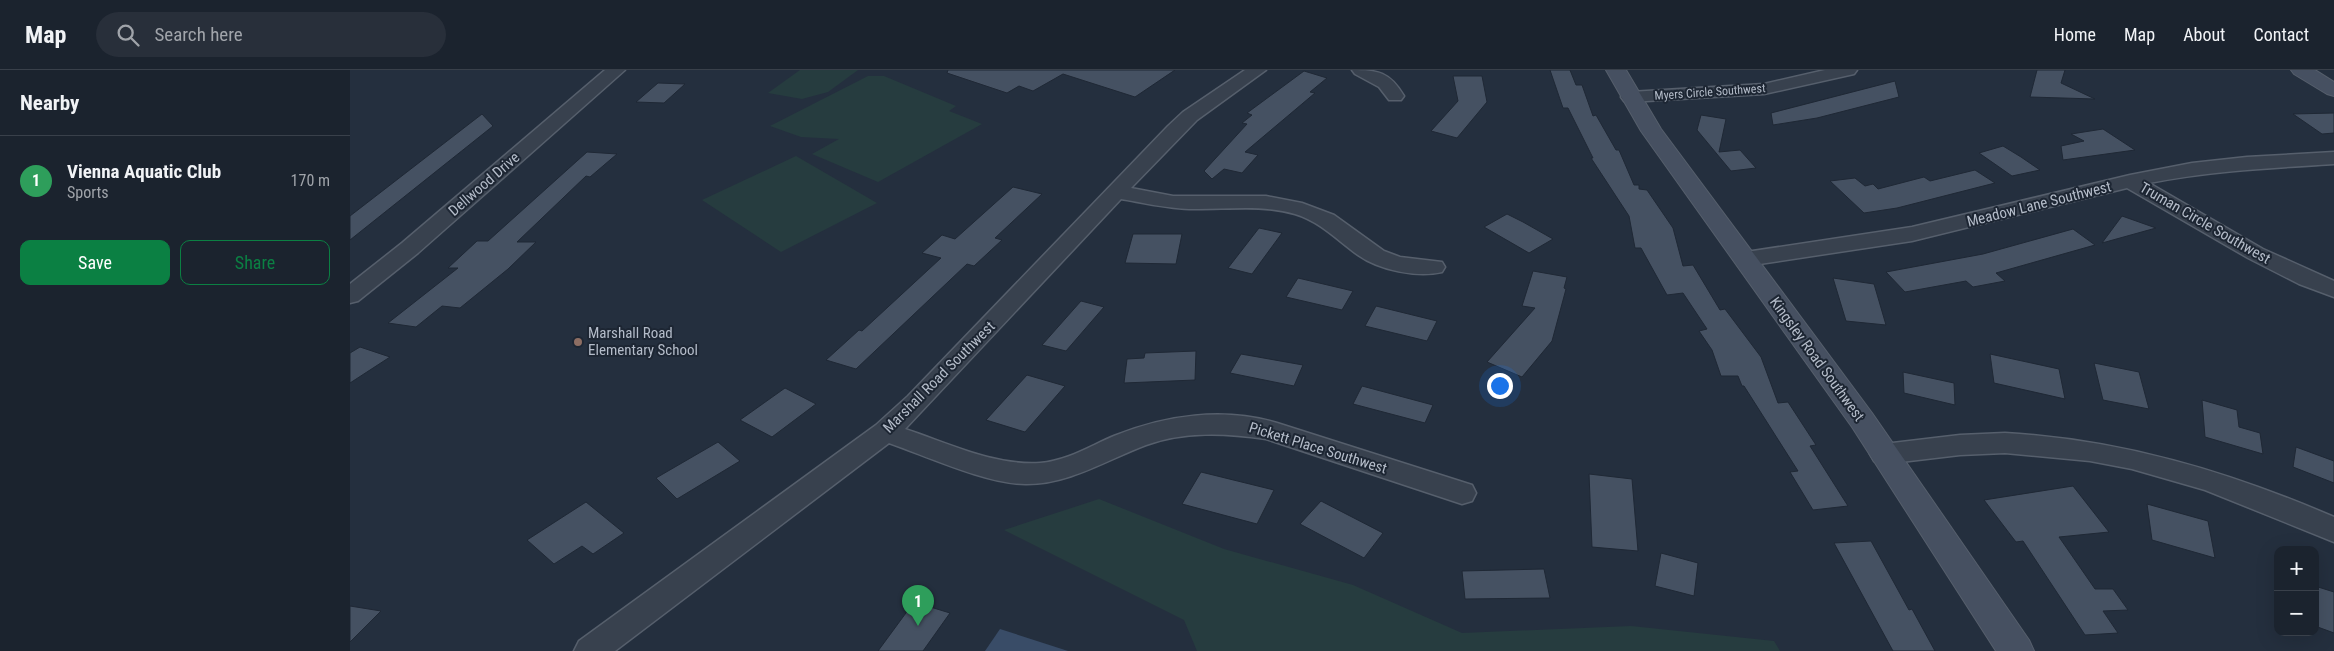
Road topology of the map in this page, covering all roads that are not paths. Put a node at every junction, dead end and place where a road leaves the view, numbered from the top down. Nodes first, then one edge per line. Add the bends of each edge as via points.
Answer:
1 (616, 70) edge
2 (1257, 70) edge
3 (1361, 70) edge
4 (1616, 70) edge
5 (1848, 70) edge
6 (2301, 70) edge
7 (2334, 90) edge
8 (1395, 96) dead end
9 (1630, 97) junction
10 (2334, 158) edge
11 (2130, 180) junction
12 (1117, 192) junction
13 (1746, 259) junction
14 (1434, 267) dead end
15 (2334, 290) edge
16 (350, 296) edge
17 (885, 432) junction
18 (1884, 454) junction
19 (1462, 493) dead end
20 (2334, 530) edge
21 (590, 651) edge
22 (2016, 651) edge

1 - 16 street, Dellwood Drive
2 - 12 street, Marshall Road Southwest via 1190,116
3 - 8 street via 1384,81
4 - 9 street, Kingsley Road Southwest
5 - 9 street, Myers Circle Southwest via 1764,89
6 - 7 street
9 - 13 street, Kingsley Road Southwest via 1672,160
10 - 11 street, Meadow Lane Southwest via 2246,163
11 - 13 street, Meadow Lane Southwest via 1912,234
11 - 15 street, Truman Circle Southwest via 2229,241
12 - 14 street via 1172,202 1248,200 1298,208 1336,224 1367,251 1382,259 1401,265
12 - 17 street, Marshall Road Southwest
13 - 18 street, Kingsley Road Southwest
17 - 19 street, Pickett Place Southwest via 1001,472 1026,474 1055,472 1079,465 1138,438 1171,428 1206,423 1236,425 1268,430
17 - 21 street, Marshall Road Southwest
18 - 20 street via 1961,444 2006,443 2062,448 2126,459 2226,486
18 - 22 street, Kingsley Road Southwest

